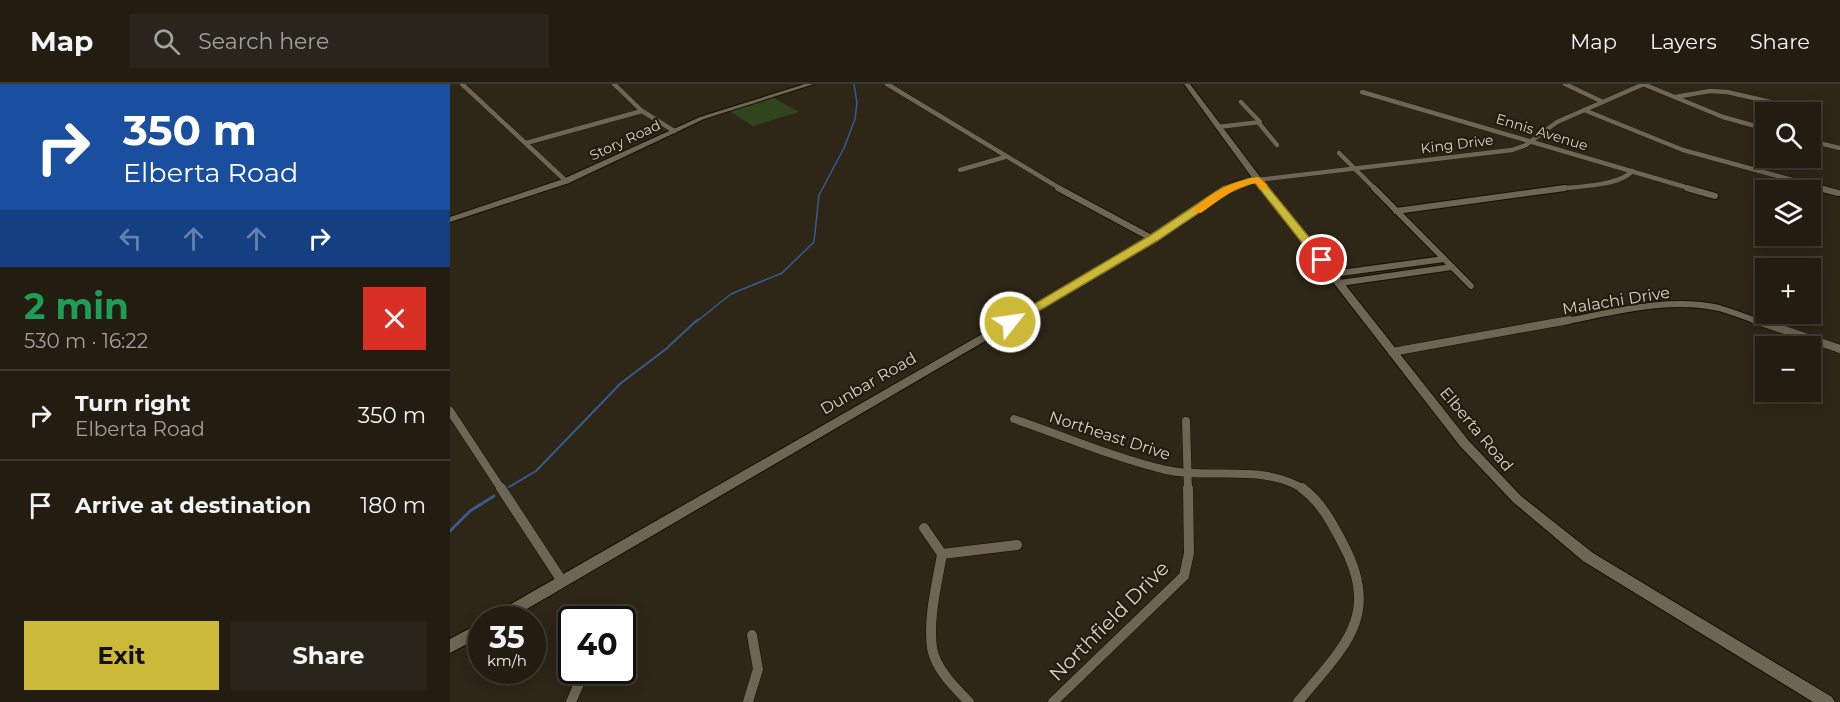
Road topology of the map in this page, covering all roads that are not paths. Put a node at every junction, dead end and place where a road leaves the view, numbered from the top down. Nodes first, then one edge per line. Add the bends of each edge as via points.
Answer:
1 (462, 84) edge
2 (614, 84) edge
3 (812, 84) edge
4 (887, 84) edge
5 (1186, 84) edge
6 (1565, 84) edge
7 (1644, 84) edge
8 (1362, 92) dead end
9 (1675, 98) junction
10 (1241, 102) dead end
11 (1604, 102) junction
12 (1771, 102) edge
13 (1584, 110) junction
14 (642, 111) junction
15 (1258, 122) junction
16 (1755, 126) edge
17 (1218, 127) junction
18 (674, 131) junction
19 (1532, 141) junction
20 (526, 143) junction
21 (1821, 144) edge
22 (1277, 145) dead end
23 (1840, 148) edge
24 (1339, 153) dead end
25 (1005, 157) junction
26 (1353, 168) junction
27 (960, 170) dead end
28 (1632, 171) junction
29 (1258, 180) junction
30 (566, 181) junction
31 (1838, 193) dead end
32 (1715, 196) dead end
33 (1396, 211) junction
34 (450, 220) edge
35 (1153, 238) junction
36 (1444, 259) junction
37 (1452, 267) junction
38 (1337, 279) junction
39 (1471, 286) dead end
40 (1840, 349) edge
41 (1392, 352) junction
42 (450, 411) edge
43 (1014, 419) dead end
44 (1186, 421) dead end
45 (1185, 474) junction
46 (924, 528) dead end
47 (1017, 545) dead end
48 (942, 554) junction
49 (562, 581) junction
50 (519, 606) edge
51 (752, 635) dead end
52 (468, 636) edge
53 (450, 646) edge
54 (579, 684) edge
55 (571, 702) edge
56 (748, 702) edge
57 (969, 702) edge
58 (1053, 702) edge
59 (1298, 702) edge
60 (1827, 702) edge

1 - 20 street
2 - 14 street
3 - 18 street, Story Road via 734,107
4 - 25 street
5 - 17 street, Elberta Road
6 - 11 street
7 - 9 street
7 - 11 street, King Drive
8 - 19 street, Ennis Avenue
9 - 12 street via 1710,91
9 - 16 street
10 - 15 street
11 - 13 street, King Drive
13 - 19 street, King Drive via 1557,122
13 - 31 street via 1683,150
14 - 18 street
14 - 20 street
15 - 17 street
15 - 22 street
17 - 29 street, Elberta Road
18 - 30 street, Story Road
19 - 26 street, King Drive via 1512,150
19 - 28 street, Ennis Avenue
20 - 30 street
21 - 23 street
24 - 26 street
25 - 27 street
25 - 35 street
26 - 29 street, King Drive
26 - 33 street
28 - 32 street, Ennis Avenue
28 - 33 street via 1627,177 1606,182
29 - 35 street, Dunbar Road via 1226,189
29 - 38 street, Elberta Road
30 - 34 street, Story Road
33 - 36 street
35 - 49 street, Dunbar Road
36 - 37 street
36 - 38 street
37 - 38 street
37 - 39 street
38 - 41 street, Elberta Road
40 - 41 street, Malachi Drive via 1718,308 1684,304 1649,306
41 - 60 street, Elberta Road via 1490,471 1558,534 1588,557
42 - 49 street
43 - 45 street, Northeast Drive
44 - 45 street, Northfield Drive
45 - 58 street, Northfield Drive via 1189,553 1184,576
45 - 59 street, Northeast Drive via 1285,479 1305,489 1330,518 1349,556 1358,575 1361,595 1354,630
46 - 48 street
47 - 48 street
48 - 57 street via 933,606 932,650 950,683
49 - 50 street, Dunbar Road
51 - 56 street via 758,669
52 - 53 street
54 - 55 street

